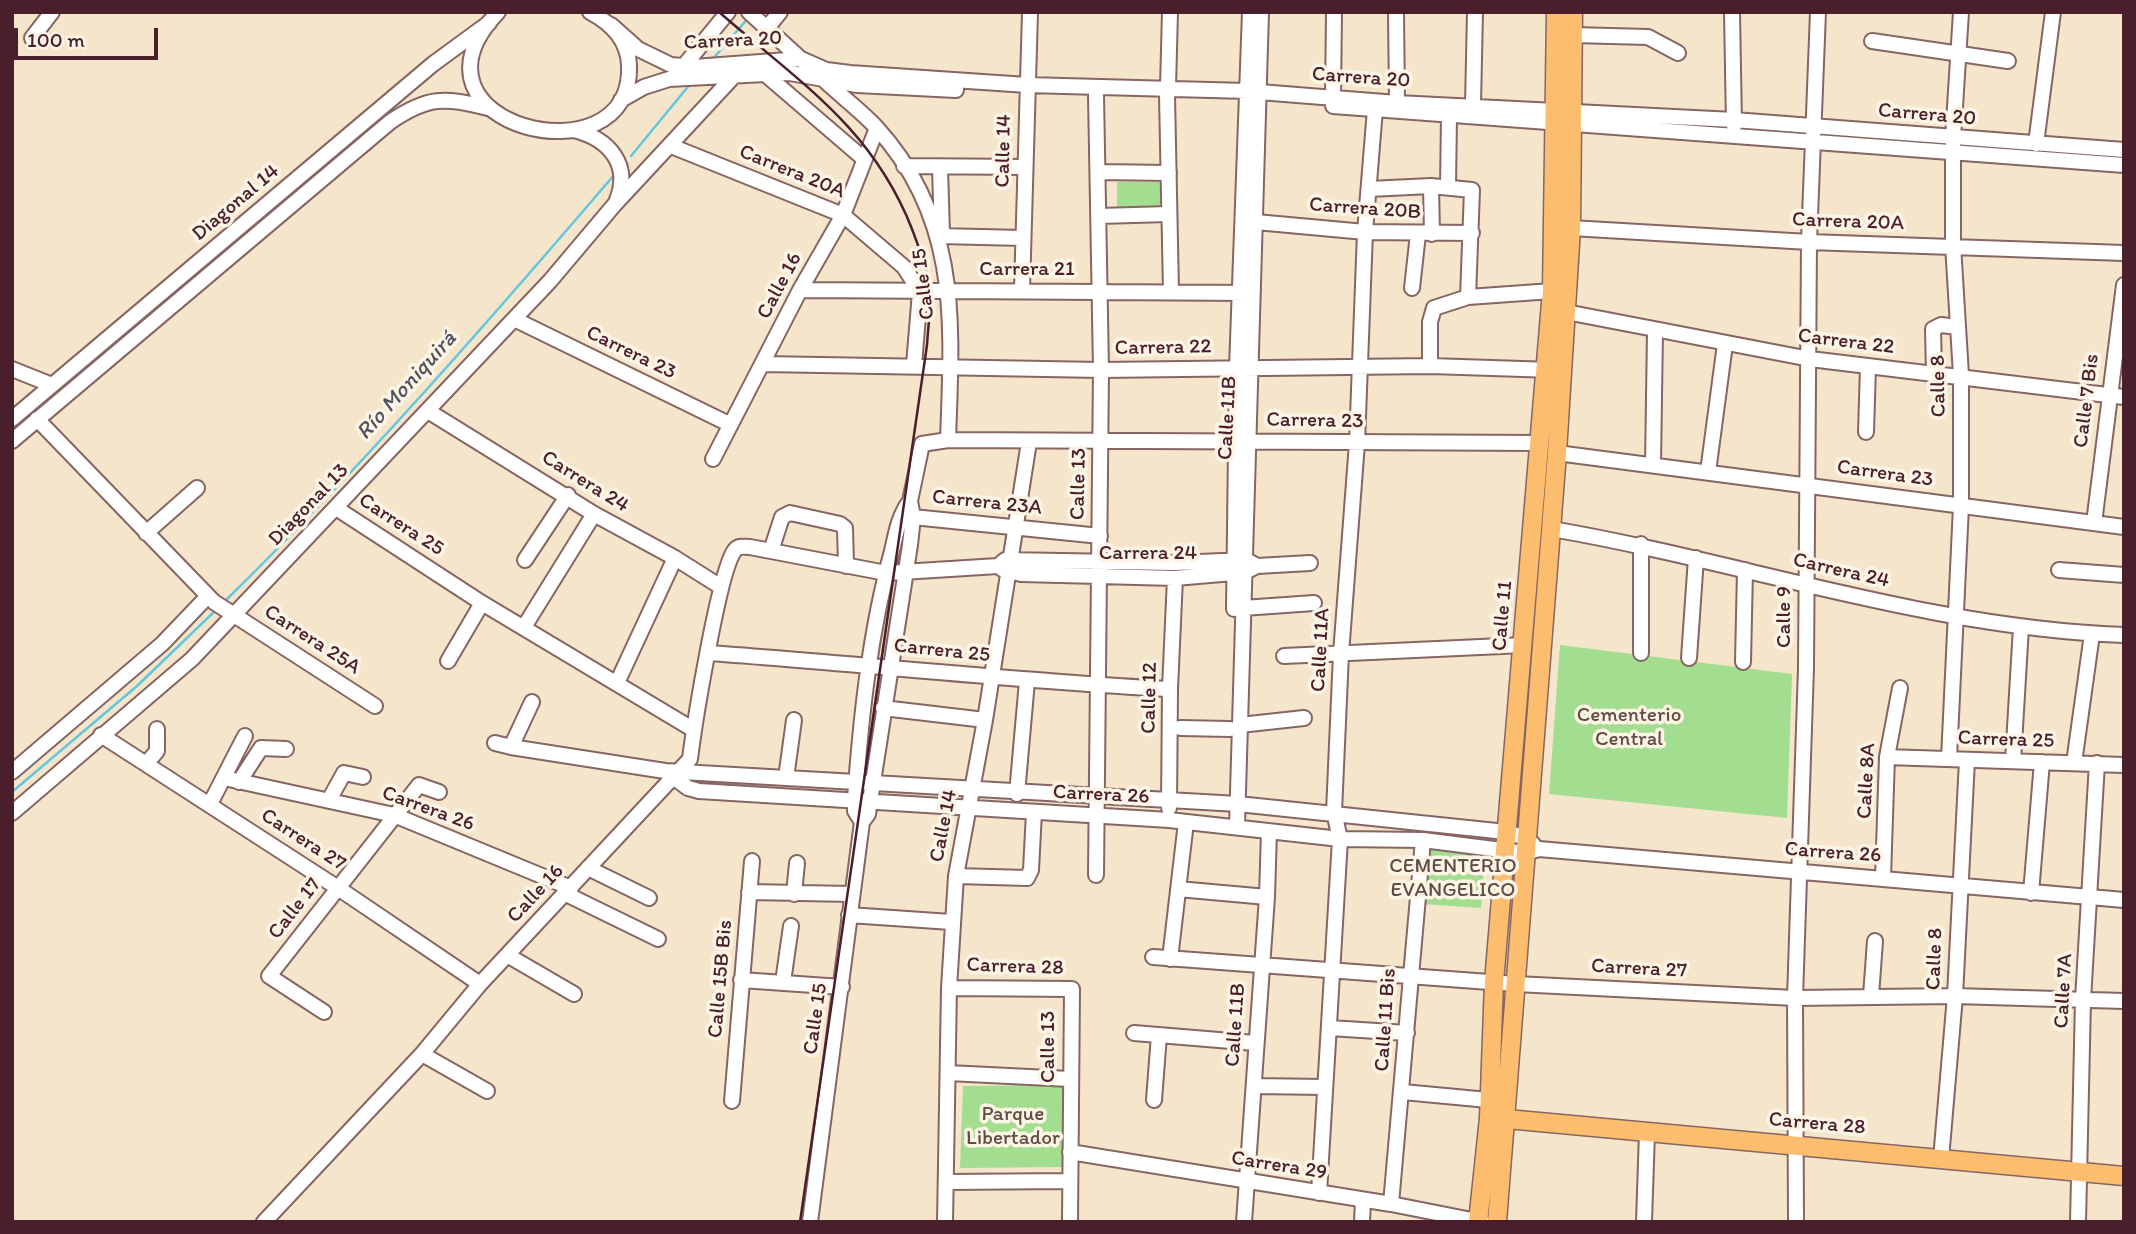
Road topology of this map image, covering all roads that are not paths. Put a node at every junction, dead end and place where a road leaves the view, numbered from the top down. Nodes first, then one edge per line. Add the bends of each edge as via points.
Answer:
1 (52, 12) edge
2 (729, 12) edge
3 (749, 12) edge
4 (780, 12) edge
5 (1030, 12) edge
6 (1170, 12) edge
7 (1250, 12) edge
8 (1261, 12) edge
9 (1335, 12) edge
10 (1396, 12) edge
11 (1475, 12) edge
12 (1556, 12) edge
13 (1573, 12) edge
14 (1731, 12) edge
15 (1818, 12) edge
16 (1961, 12) edge
17 (2053, 12) edge
18 (493, 17) edge
19 (599, 17) edge
20 (764, 25) junction
21 (1573, 35) junction
22 (32, 38) dead end
23 (1872, 41) dead end
24 (1959, 52) junction
25 (1678, 53) dead end
26 (800, 59) junction
27 (2008, 61) dead end
28 (688, 71) junction
29 (723, 74) junction
30 (765, 74) junction
31 (822, 78) junction
32 (857, 85) junction
33 (1027, 89) junction
34 (1167, 91) junction
35 (1096, 95) junction
36 (1253, 96) junction
37 (1333, 97) junction
38 (1396, 103) junction
39 (618, 104) junction
40 (1473, 106) junction
41 (488, 108) junction
42 (855, 108) junction
43 (1375, 109) junction
44 (1449, 116) junction
45 (1565, 117) junction
46 (1734, 120) junction
47 (1816, 126) junction
48 (877, 128) junction
49 (574, 130) junction
50 (1734, 137) junction
51 (1953, 138) junction
52 (1814, 142) junction
53 (2036, 144) junction
54 (671, 146) junction
55 (2124, 150) edge
56 (1954, 154) junction
57 (614, 156) junction
58 (864, 159) junction
59 (2124, 165) edge
60 (904, 166) junction
61 (1025, 167) junction
62 (940, 168) junction
63 (1099, 172) junction
64 (1169, 173) junction
65 (1431, 186) junction
66 (1448, 187) junction
67 (1369, 188) junction
68 (615, 204) junction
69 (1169, 214) junction
70 (843, 215) junction
71 (1099, 216) junction
72 (1256, 222) junction
73 (1571, 228) junction
74 (1365, 232) junction
75 (1472, 233) junction
76 (1425, 234) junction
77 (941, 236) junction
78 (1023, 238) junction
79 (1809, 242) junction
80 (1953, 245) junction
81 (2124, 253) edge
82 (2124, 285) edge
83 (1412, 288) dead end
84 (800, 290) junction
85 (1022, 290) junction
86 (1552, 291) junction
87 (920, 292) junction
88 (949, 292) junction
89 (1100, 292) junction
90 (1171, 292) junction
91 (1248, 293) junction
92 (1468, 297) junction
93 (1566, 312) junction
94 (514, 319) junction
95 (1958, 327) junction
96 (1655, 331) junction
97 (1726, 344) junction
98 (1810, 359) junction
99 (764, 364) junction
100 (914, 365) junction
101 (1430, 366) junction
102 (1359, 367) junction
103 (1868, 367) junction
104 (1245, 368) junction
105 (12, 369) edge
106 (950, 369) junction
107 (1101, 370) junction
108 (1554, 370) junction
109 (1934, 373) junction
110 (1961, 375) junction
111 (52, 385) junction
112 (2109, 393) junction
113 (2124, 397) edge
114 (428, 411) junction
115 (12, 419) edge
116 (37, 419) junction
117 (729, 424) junction
118 (1866, 432) dead end
119 (948, 440) junction
120 (1101, 440) junction
121 (12, 441) edge
122 (1241, 441) junction
123 (1029, 442) junction
124 (1357, 443) junction
125 (1539, 443) junction
126 (922, 444) joint
127 (1557, 453) junction
128 (713, 459) dead end
129 (1653, 465) junction
130 (1707, 472) junction
131 (1808, 484) junction
132 (197, 488) dead end
133 (568, 495) junction
134 (910, 501) junction
135 (1961, 506) junction
136 (336, 508) junction
137 (594, 514) junction
138 (913, 517) junction
139 (2094, 523) junction
140 (2124, 527) edge
141 (1017, 528) junction
142 (1552, 529) junction
143 (146, 533) junction
144 (1100, 536) junction
145 (1641, 544) junction
146 (741, 546) joint
147 (771, 551) junction
148 (676, 558) junction
149 (1696, 558) junction
150 (525, 560) dead end
151 (1310, 563) dead end
152 (846, 566) junction
153 (1006, 566) junction
154 (1244, 567) junction
155 (1099, 568) junction
156 (1745, 570) junction
157 (2059, 570) dead end
158 (905, 572) junction
159 (886, 573) junction
160 (2124, 575) edge
161 (1175, 578) junction
162 (1806, 586) junction
163 (721, 587) junction
164 (482, 603) junction
165 (1314, 603) dead end
166 (220, 606) junction
167 (1243, 608) junction
168 (1958, 618) junction
169 (2124, 625) edge
170 (524, 627) junction
171 (2021, 627) junction
172 (2092, 634) junction
173 (2123, 635) edge
174 (1524, 645) junction
175 (709, 653) junction
176 (1641, 653) dead end
177 (1341, 654) junction
178 (1284, 656) dead end
179 (1689, 657) dead end
180 (448, 661) dead end
181 (1743, 662) dead end
182 (869, 664) junction
183 (889, 667) junction
184 (992, 677) junction
185 (1027, 681) junction
186 (617, 683) junction
187 (1098, 685) junction
188 (1900, 688) dead end
189 (1170, 689) junction
190 (531, 702) dead end
191 (375, 706) dead end
192 (883, 708) junction
193 (1304, 718) dead end
194 (794, 720) dead end
195 (985, 720) junction
196 (1235, 727) junction
197 (1180, 728) dead end
198 (157, 729) dead end
199 (694, 730) junction
200 (101, 735) junction
201 (245, 736) dead end
202 (495, 743) dead end
203 (511, 747) junction
204 (286, 749) dead end
205 (1887, 757) junction
206 (1949, 759) junction
207 (1967, 760) junction
208 (2013, 761) junction
209 (2042, 762) junction
210 (2074, 763) junction
211 (2096, 763) junction
212 (146, 764) junction
213 (2124, 765) edge
214 (12, 772) edge
215 (674, 774) junction
216 (363, 777) dead end
217 (224, 778) junction
218 (786, 778) junction
219 (856, 781) junction
220 (239, 782) junction
221 (872, 782) junction
222 (972, 790) junction
223 (439, 792) dead end
224 (1017, 794) junction
225 (1097, 797) junction
226 (329, 800) junction
227 (862, 800) junction
228 (1169, 801) junction
229 (210, 804) junction
230 (1233, 805) junction
231 (969, 807) junction
232 (1034, 812) junction
233 (1334, 812) junction
234 (12, 813) edge
235 (394, 815) junction
236 (1098, 815) junction
237 (1168, 820) junction
238 (1186, 822) junction
239 (1232, 826) junction
240 (1269, 831) junction
241 (1340, 839) junction
242 (1423, 840) junction
243 (1505, 841) junction
244 (1530, 847) junction
245 (752, 861) dead end
246 (797, 863) dead end
247 (589, 868) junction
248 (1801, 873) junction
249 (1097, 875) dead end
250 (956, 876) junction
251 (1883, 878) junction
252 (1959, 886) junction
253 (338, 887) junction
254 (1178, 889) junction
255 (569, 891) junction
256 (749, 892) junction
257 (2031, 893) junction
258 (794, 894) junction
259 (852, 894) junction
260 (1267, 897) junction
261 (649, 898) dead end
262 (2090, 898) junction
263 (2124, 900) edge
264 (849, 915) junction
265 (951, 922) junction
266 (790, 926) dead end
267 (658, 939) dead end
268 (1875, 941) dead end
269 (506, 955) junction
270 (1153, 957) dead end
271 (1170, 959) junction
272 (1261, 965) junction
273 (1334, 970) junction
274 (1410, 976) junction
275 (741, 980) junction
276 (783, 982) junction
277 (1494, 982) junction
278 (480, 984) junction
279 (1517, 984) junction
280 (842, 987) junction
281 (949, 988) junction
282 (574, 994) dead end
283 (1871, 996) junction
284 (1955, 996) junction
285 (1795, 998) junction
286 (1070, 999) joint
287 (2083, 1000) junction
288 (2124, 1001) edge
289 (324, 1012) dead end
290 (1330, 1028) junction
291 (1407, 1032) junction
292 (1134, 1033) dead end
293 (1158, 1035) junction
294 (1255, 1044) junction
295 (422, 1054) junction
296 (948, 1073) junction
297 (1070, 1079) junction
298 (1254, 1086) junction
299 (1325, 1087) junction
300 (487, 1091) dead end
301 (1403, 1093) junction
302 (1154, 1100) dead end
303 (732, 1101) dead end
304 (1495, 1112) junction
305 (1647, 1132) junction
306 (1796, 1145) junction
307 (1070, 1152) junction
308 (1941, 1159) junction
309 (2078, 1170) junction
310 (2124, 1176) edge
311 (1070, 1181) junction
312 (946, 1182) junction
313 (1247, 1183) junction
314 (1319, 1193) junction
315 (1363, 1200) junction
316 (1391, 1204) junction
317 (1480, 1221) edge
318 (264, 1222) edge
319 (810, 1222) edge
320 (945, 1222) edge
321 (1070, 1222) edge
322 (1244, 1222) edge
323 (1362, 1222) edge
324 (1497, 1222) edge
325 (1644, 1222) edge
326 (1796, 1222) edge
327 (2078, 1222) edge

1 - 22 street
2 - 28 street
3 - 20 street, Calle 15
4 - 20 street
5 - 33 street, Calle 14
6 - 34 street
7 - 36 street, Calle 11B
8 - 36 street, Calle 11B
9 - 37 street
10 - 38 street
11 - 40 street
12 - 45 main road, Calle 11
13 - 21 main road, Calle 11
14 - 46 street
15 - 47 street, Calle 9
16 - 24 street, Calle 8
17 - 53 street
18 - 41 street via 474,45 470,72
18 - 111 street, Diagonal 14
19 - 28 street, Carrera 20 via 649,56
19 - 39 street via 620,35 629,61 627,87
20 - 26 street, Calle 15
21 - 25 street via 1648,37
21 - 45 main road, Calle 11
23 - 24 street
24 - 27 street
24 - 51 street, Calle 8
26 - 29 street, Carrera 20
26 - 31 street, Calle 15
26 - 33 street, Carrera 20 via 838,73
28 - 29 street, Carrera 20
28 - 39 street, Carrera 20 via 652,84
29 - 30 street, Carrera 20
29 - 54 street, Diagonal 13
30 - 31 street, Carrera 20
30 - 58 street
31 - 32 street, Carrera 20
31 - 42 street, Calle 15
32 - 33 street, Carrera 20
32 - 42 street
33 - 34 street, Carrera 20
33 - 35 street, Carrera 20
33 - 61 street, Calle 14
34 - 35 street, Carrera 20
34 - 36 street, Carrera 20
34 - 64 street
35 - 63 street, Calle 13
36 - 37 street, Carrera 20
36 - 43 street, Carrera 20
36 - 72 street, Calle 11B
36 - 91 street, Calle 11B
37 - 38 street, Carrera 20
38 - 40 street, Carrera 20
39 - 49 street, Carrera 20 via 598,122
39 - 57 street via 607,131
40 - 45 street, Carrera 20
41 - 49 street, Diagonal 14 via 535,130
41 - 116 street, Diagonal 14 via 435,99 390,122
42 - 48 street, Calle 15
43 - 44 street, Carrera 20
43 - 67 street, Calle 11A
44 - 45 street, Carrera 20
44 - 66 street
45 - 46 street, Carrera 20
45 - 50 street, Carrera 20
45 - 73 main road, Calle 11
45 - 86 main road, Calle 11
46 - 47 street, Carrera 20
46 - 50 street
47 - 51 street, Carrera 20
47 - 52 street, Calle 9
48 - 58 street, Calle 16
48 - 60 street, Calle 15
49 - 57 street via 595,138
50 - 52 street, Carrera 20
51 - 53 street, Carrera 20
51 - 56 street, Calle 8
52 - 56 street, Carrera 20
52 - 79 street, Calle 9
53 - 55 street, Carrera 20
54 - 68 street, Diagonal 13
54 - 70 street, Carrera 20A
56 - 59 street, Carrera 20
56 - 80 street, Calle 8
57 - 68 street via 623,176
58 - 70 street, Calle 16
60 - 62 street
60 - 77 street, Calle 15
61 - 62 street
61 - 78 street, Calle 14
62 - 77 street
63 - 64 street
63 - 71 street, Calle 13
64 - 69 street
65 - 66 street
65 - 67 street
65 - 76 street
66 - 75 street via 1472,190
67 - 74 street, Calle 11A
68 - 94 street, Diagonal 13
69 - 71 street
69 - 90 street
70 - 84 street, Calle 16
70 - 87 street, Carrera 20A via 904,267
71 - 89 street, Calle 13
72 - 74 street, Carrera 20B
72 - 91 street, Calle 11B
73 - 79 street, Carrera 20A
73 - 93 main road, Calle 11
74 - 76 street, Carrera 20B
74 - 102 street, Calle 11A
75 - 76 street, Carrera 20B
75 - 92 street
76 - 83 street
77 - 78 street
77 - 88 street, Calle 15
78 - 85 street, Calle 14
79 - 80 street, Carrera 20A
79 - 98 street, Calle 9
80 - 81 street, Carrera 20A
80 - 95 street, Calle 8
82 - 112 street, Calle 7 Bis
84 - 87 street, Carrera 21
84 - 99 street, Calle 16
85 - 88 street, Carrera 21
85 - 89 street, Carrera 21
86 - 92 street
86 - 108 main road, Calle 11
87 - 88 street, Carrera 21
87 - 100 street
88 - 106 street, Calle 15
89 - 90 street, Carrera 21
89 - 107 street, Calle 13
90 - 91 street, Carrera 21
91 - 104 street, Calle 11B
92 - 101 street via 1443,303 1431,313
93 - 96 street, Carrera 22
93 - 108 main road, Calle 11
94 - 114 street, Diagonal 13
94 - 117 street, Carrera 23
95 - 109 street via 1933,329
95 - 110 street, Calle 8
96 - 97 street, Carrera 22
96 - 129 street
97 - 98 street, Carrera 22
97 - 130 street
98 - 103 street, Carrera 22
98 - 131 street, Calle 9
99 - 100 street, Carrera 22
99 - 117 street, Calle 16
100 - 106 street, Carrera 22
101 - 102 street, Carrera 22
101 - 108 street, Carrera 22
102 - 104 street, Carrera 22
102 - 124 street, Calle 11A
103 - 109 street, Carrera 22
103 - 118 street
104 - 107 street, Carrera 22
104 - 122 street, Calle 11B
105 - 111 street
106 - 107 street, Carrera 22
106 - 119 street, Calle 15
107 - 120 street, Calle 13
108 - 125 main road, Calle 11
108 - 127 main road, Calle 11
109 - 110 street, Carrera 22
110 - 112 street, Carrera 22
110 - 135 street, Calle 8
111 - 115 street, Diagonal 14
112 - 113 street, Carrera 22
112 - 139 street, Calle 7 Bis
114 - 133 street, Carrera 24
114 - 136 street, Diagonal 13
116 - 121 street, Diagonal 14
116 - 143 street, Carrera 25A
117 - 128 street, Calle 16
119 - 123 street, Carrera 23
119 - 126 street, Carrera 23
120 - 122 street, Carrera 23
120 - 123 street, Carrera 23
120 - 144 street, Calle 13
122 - 124 street, Carrera 23
122 - 154 street, Calle 11B
123 - 141 street, Calle 14
124 - 125 street, Carrera 23
124 - 177 street, Calle 11A
125 - 174 main road, Calle 11
126 - 134 street, Calle 15
127 - 129 street, Carrera 23
127 - 142 main road, Calle 11
129 - 130 street, Carrera 23
130 - 131 street, Carrera 23
131 - 135 street, Carrera 23
131 - 162 street, Calle 9
132 - 143 street
133 - 137 street, Carrera 24
133 - 150 street
134 - 138 street, Calle 15
134 - 159 street, Calle 15
135 - 139 street, Carrera 23
135 - 168 street, Calle 8
136 - 164 street, Carrera 25
136 - 166 street, Diagonal 13
137 - 148 street, Carrera 24
137 - 170 street
138 - 141 street, Carrera 23A
138 - 158 street, Calle 15
139 - 140 street, Carrera 23
141 - 144 street, Carrera 23A
141 - 153 street, Calle 14
142 - 145 street, Carrera 24
142 - 244 main road, Calle 11
143 - 166 street, Carrera 25A
144 - 155 street, Calle 13
145 - 149 street, Carrera 24
145 - 176 street
146 - 147 street, Carrera 24
146 - 163 street, Calle 16 via 730,559
147 - 152 street, Carrera 24
147 - 152 street via 782,517 790,513 845,528
148 - 163 street, Carrera 24
148 - 186 street
149 - 156 street, Carrera 24
149 - 179 street
151 - 154 street, Carrera 24
152 - 159 street, Carrera 24
153 - 155 street, Carrera 24
153 - 158 street, Carrera 24
153 - 184 street, Calle 14
154 - 155 street, Carrera 24
154 - 161 street, Carrera 24
154 - 167 street, Calle 11B
154 - 196 street, Calle 11B
155 - 161 street, Carrera 24
155 - 187 street, Calle 13
156 - 162 street, Carrera 24
156 - 181 street
157 - 160 street
158 - 159 street, Carrera 24
158 - 183 street, Calle 15
159 - 182 street, Calle 15
161 - 189 street, Calle 12
162 - 168 street, Carrera 24
162 - 248 street, Calle 9
163 - 175 street, Calle 16
164 - 170 street, Carrera 25
164 - 180 street
165 - 167 street
166 - 191 street, Carrera 25A
166 - 200 street, Diagonal 13 via 192,659
166 - 214 street, Diagonal 13 via 162,644
167 - 196 street, Calle 11B
168 - 171 street, Carrera 24
168 - 206 street, Calle 8
169 - 173 street
170 - 186 street, Carrera 25
171 - 172 street, Carrera 24
171 - 208 street
172 - 173 street, Carrera 24
172 - 210 street
174 - 177 street
174 - 243 main road, Calle 11
175 - 182 street, Carrera 25
175 - 199 street, Calle 16
177 - 178 street
177 - 233 street, Calle 11A
182 - 183 street, Carrera 25
182 - 219 street, Calle 15
183 - 184 street, Carrera 25
183 - 192 street, Calle 15
184 - 185 street, Carrera 25
184 - 195 street, Calle 14
185 - 187 street, Carrera 25
185 - 224 street
186 - 199 street, Carrera 25
187 - 189 street, Carrera 25
187 - 225 street, Calle 13
188 - 205 street, Calle 8A
189 - 228 street, Calle 12
190 - 203 street
192 - 195 street
192 - 221 street, Calle 15
193 - 196 street
194 - 218 street
195 - 222 street, Calle 14
196 - 197 street
196 - 230 street, Calle 11B
198 - 212 street via 158,751
199 - 215 street, Calle 16 via 690,759
200 - 212 street, Carrera 27
200 - 234 street, Diagonal 13
201 - 217 street
202 - 203 street, Carrera 26
203 - 215 street, Carrera 26
204 - 220 street via 261,748
205 - 206 street, Carrera 25
205 - 251 street, Calle 8A
206 - 207 street, Carrera 25
207 - 208 street, Carrera 25
207 - 252 street, Calle 8
208 - 209 street, Carrera 25
209 - 210 street, Carrera 25
209 - 257 street
210 - 211 street, Carrera 25
211 - 213 street, Carrera 25
211 - 262 street, Calle 7A
212 - 229 street, Carrera 27
215 - 218 street, Carrera 26
215 - 227 street, Carrera 26 via 699,791
215 - 247 street, Calle 16
216 - 226 street via 344,773
217 - 220 street, Carrera 26
217 - 229 street
218 - 219 street, Carrera 26
219 - 221 street, Carrera 26
219 - 227 street, Calle 15
220 - 226 street, Carrera 26
221 - 222 street, Carrera 26
221 - 227 street, Calle 15
222 - 224 street, Carrera 26
222 - 231 street, Calle 14
223 - 235 street, Calle 17 via 419,785
224 - 225 street, Carrera 26
225 - 228 street, Carrera 26
225 - 236 street, Calle 13
226 - 235 street, Carrera 26
227 - 231 street, Carrera 26
227 - 259 street, Calle 15 via 867,814
228 - 230 street, Carrera 26
228 - 237 street, Calle 12
229 - 253 street, Carrera 27
230 - 233 street, Carrera 26
230 - 239 street, Calle 11B
231 - 232 street, Carrera 26
231 - 250 street, Calle 14
232 - 236 street, Carrera 26
232 - 250 street via 1027,878
233 - 241 street, Calle 11A
233 - 243 street, Carrera 26
235 - 253 street, Calle 17
235 - 255 street, Carrera 26
236 - 237 street, Carrera 26
236 - 249 street, Calle 13
237 - 238 street, Carrera 26
238 - 239 street, Carrera 26
238 - 254 street
239 - 240 street, Carrera 26
240 - 241 street, Carrera 26
240 - 260 street, Calle 11B
241 - 242 street, Carrera 26
241 - 273 street, Calle 11A
242 - 243 street, Carrera 26
242 - 274 street, Calle 11 Bis
243 - 244 street, Carrera 26
243 - 277 main road, Calle 11
244 - 248 street, Carrera 26
244 - 279 main road, Calle 11
245 - 256 street, Calle 15B Bis
246 - 258 street
247 - 255 street, Calle 16
247 - 261 street
248 - 251 street, Carrera 26
248 - 285 street, Calle 9
250 - 265 street, Calle 14
251 - 252 street, Carrera 26
252 - 257 street, Carrera 26
252 - 284 street, Calle 8
253 - 278 street, Carrera 27
253 - 289 street, Calle 17 via 269,976
254 - 260 street
254 - 271 street
255 - 267 street, Carrera 26
255 - 269 street, Calle 16
256 - 258 street
256 - 275 street, Calle 15B Bis
257 - 262 street, Carrera 26
258 - 259 street
259 - 264 street, Calle 15
260 - 272 street, Calle 11B
262 - 263 street, Carrera 26
262 - 287 street, Calle 7A
264 - 265 street
264 - 280 street, Calle 15
265 - 281 street, Calle 14
266 - 276 street
268 - 283 street
269 - 278 street, Calle 16
269 - 282 street
270 - 271 street, Carrera 27
271 - 272 street, Carrera 27
272 - 273 street, Carrera 27
272 - 294 street, Calle 11B
273 - 274 street, Carrera 27
273 - 290 street, Calle 11A
274 - 277 street, Carrera 27
274 - 291 street, Calle 11 Bis
275 - 276 street
275 - 303 street, Calle 15B Bis
276 - 280 street
277 - 279 street, Carrera 27
277 - 304 main road, Calle 11
278 - 295 street, Calle 16
279 - 285 street, Carrera 27
279 - 304 main road, Calle 11
280 - 319 street, Calle 15
281 - 286 street, Carrera 28 via 1072,989
281 - 296 street, Calle 14
283 - 284 street, Carrera 27
283 - 285 street, Carrera 27
284 - 287 street, Carrera 27
284 - 308 street, Calle 8
285 - 306 street, Calle 9
286 - 297 street, Calle 13
287 - 288 street, Carrera 27
287 - 309 street, Calle 7A
290 - 291 street
290 - 299 street, Calle 11A
291 - 301 street, Calle 11 Bis
292 - 293 street
293 - 294 street
293 - 302 street
294 - 298 street, Calle 11B
295 - 300 street
295 - 318 street, Calle 16
296 - 297 street
296 - 312 street, Calle 14
297 - 307 street, Calle 13
298 - 299 street
298 - 313 street, Calle 11B
299 - 314 street, Calle 11A
301 - 304 street, Carrera 28
301 - 316 street, Calle 11 Bis
304 - 305 main road, Carrera 28
304 - 317 main road, Calle 11
304 - 324 main road, Calle 11
305 - 306 main road, Carrera 28
305 - 325 street
306 - 308 main road, Carrera 28
306 - 326 street, Calle 9
307 - 311 street, Calle 13
307 - 313 street, Carrera 29
308 - 309 main road, Carrera 28
309 - 310 main road, Carrera 28
309 - 327 street, Calle 7A
311 - 312 street
311 - 321 street, Calle 13
312 - 320 street, Calle 14
313 - 314 street, Carrera 29
313 - 322 street, Calle 11B
314 - 315 street, Carrera 29
315 - 316 street, Carrera 29
315 - 323 street
316 - 317 street, Carrera 29

